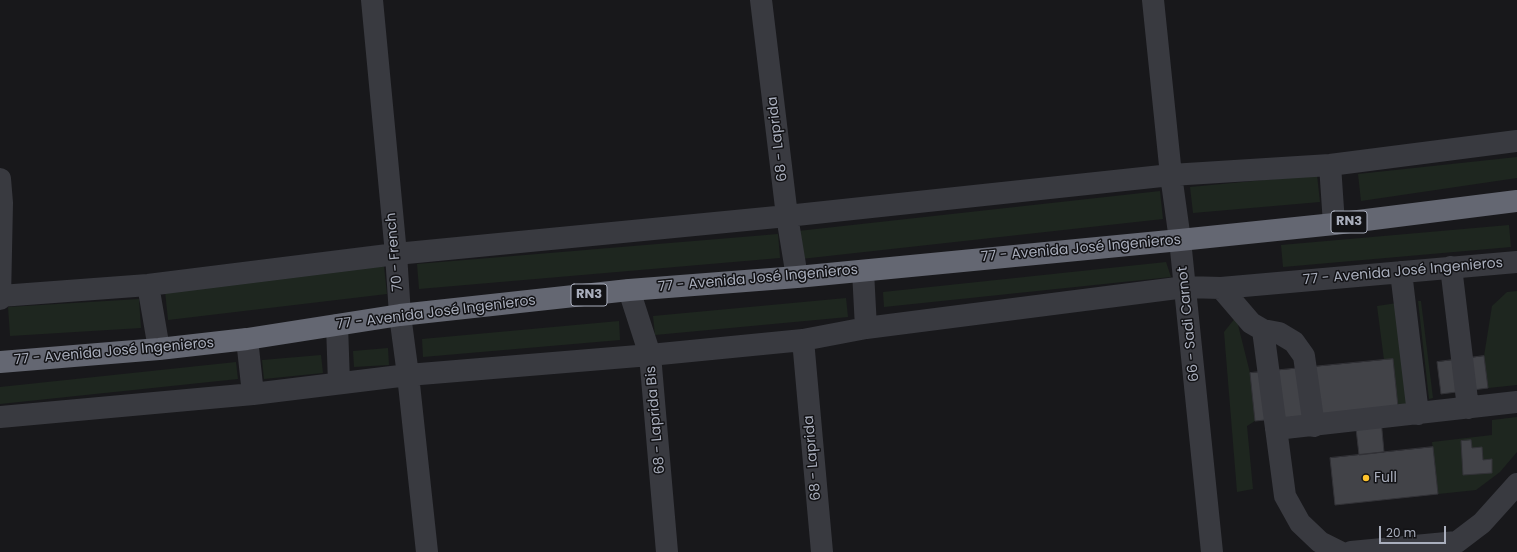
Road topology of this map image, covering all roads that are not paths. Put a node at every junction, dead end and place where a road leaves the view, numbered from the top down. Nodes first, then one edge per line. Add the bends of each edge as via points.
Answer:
1 (372, 0) edge
2 (762, 0) edge
3 (1153, 0) edge
4 (1517, 141) edge
5 (1330, 165) junction
6 (1171, 175) junction
7 (0, 179) edge
8 (1517, 201) edge
9 (787, 216) junction
10 (1334, 224) junction
11 (1180, 240) junction
12 (396, 254) junction
13 (1517, 262) edge
14 (1451, 267) junction
15 (862, 271) junction
16 (1401, 272) junction
17 (797, 277) junction
18 (148, 285) junction
19 (1185, 287) junction
20 (1221, 288) junction
21 (629, 290) junction
22 (0, 297) edge
23 (400, 315) junction
24 (337, 325) junction
25 (866, 328) junction
26 (1263, 330) junction
27 (247, 339) junction
28 (803, 340) junction
29 (159, 349) junction
30 (650, 355) junction
31 (0, 362) edge
32 (408, 375) junction
33 (340, 383) junction
34 (253, 394) junction
35 (1517, 402) edge
36 (1468, 408) junction
37 (1418, 414) junction
38 (0, 417) edge
39 (1314, 426) junction
40 (1276, 430) junction
41 (1517, 484) edge
42 (427, 552) edge
43 (667, 552) edge
44 (822, 552) edge
45 (1212, 552) edge
46 (1340, 552) edge
47 (1351, 552) edge

1 - 12 street, 70 - French
2 - 9 street, 68 - Laprida
3 - 6 street, 66 - Sadi Carnot
4 - 5 street
5 - 6 street
5 - 10 street
6 - 9 street
6 - 11 street, 66 - Sadi Carnot
7 - 22 street
8 - 10 highway, 77 - Avenida José Ingenieros / RN3
9 - 12 street
9 - 17 street, 68 - Laprida
10 - 11 highway, 77 - Avenida José Ingenieros / RN3
11 - 15 highway, 77 - Avenida José Ingenieros / RN3
11 - 19 street, 66 - Sadi Carnot
12 - 18 street
12 - 23 street, 70 - French
13 - 14 street, 77 - Avenida José Ingenieros
14 - 16 street, 77 - Avenida José Ingenieros
14 - 36 street
15 - 17 highway, 77 - Avenida José Ingenieros / RN3
15 - 25 street
16 - 20 street, 77 - Avenida José Ingenieros
16 - 37 street
17 - 21 highway, 77 - Avenida José Ingenieros / RN3
18 - 22 street
18 - 29 street
19 - 20 street, 77 - Avenida José Ingenieros
19 - 25 street, 77 - Avenida José Ingenieros
19 - 45 street, 66 - Sadi Carnot
20 - 26 street via 1251,323
21 - 23 highway, 77 - Avenida José Ingenieros / RN3
21 - 30 street, 68 - Laprida Bis
23 - 24 highway, 77 - Avenida José Ingenieros / RN3
23 - 32 street, 70 - French
24 - 27 highway, 77 - Avenida José Ingenieros / RN3
24 - 33 street
25 - 28 street, 77 - Avenida José Ingenieros
26 - 39 street via 1279,333 1294,342 1304,356
26 - 40 street
27 - 29 highway, 77 - Avenida José Ingenieros / RN3
27 - 34 street
28 - 30 street, 77 - Avenida José Ingenieros
28 - 44 street, 68 - Laprida
29 - 31 highway, 77 - Avenida José Ingenieros / RN3
30 - 32 street, 77 - Avenida José Ingenieros
30 - 43 street, 68 - Laprida Bis
32 - 33 street, 77 - Avenida José Ingenieros
32 - 42 street, 70 - French
33 - 34 street, 77 - Avenida José Ingenieros
34 - 38 street, 77 - Avenida José Ingenieros
35 - 36 street
36 - 37 street
37 - 39 street
39 - 40 street
40 - 46 street via 1285,496 1300,523 1320,542
41 - 47 street via 1482,523 1457,542

